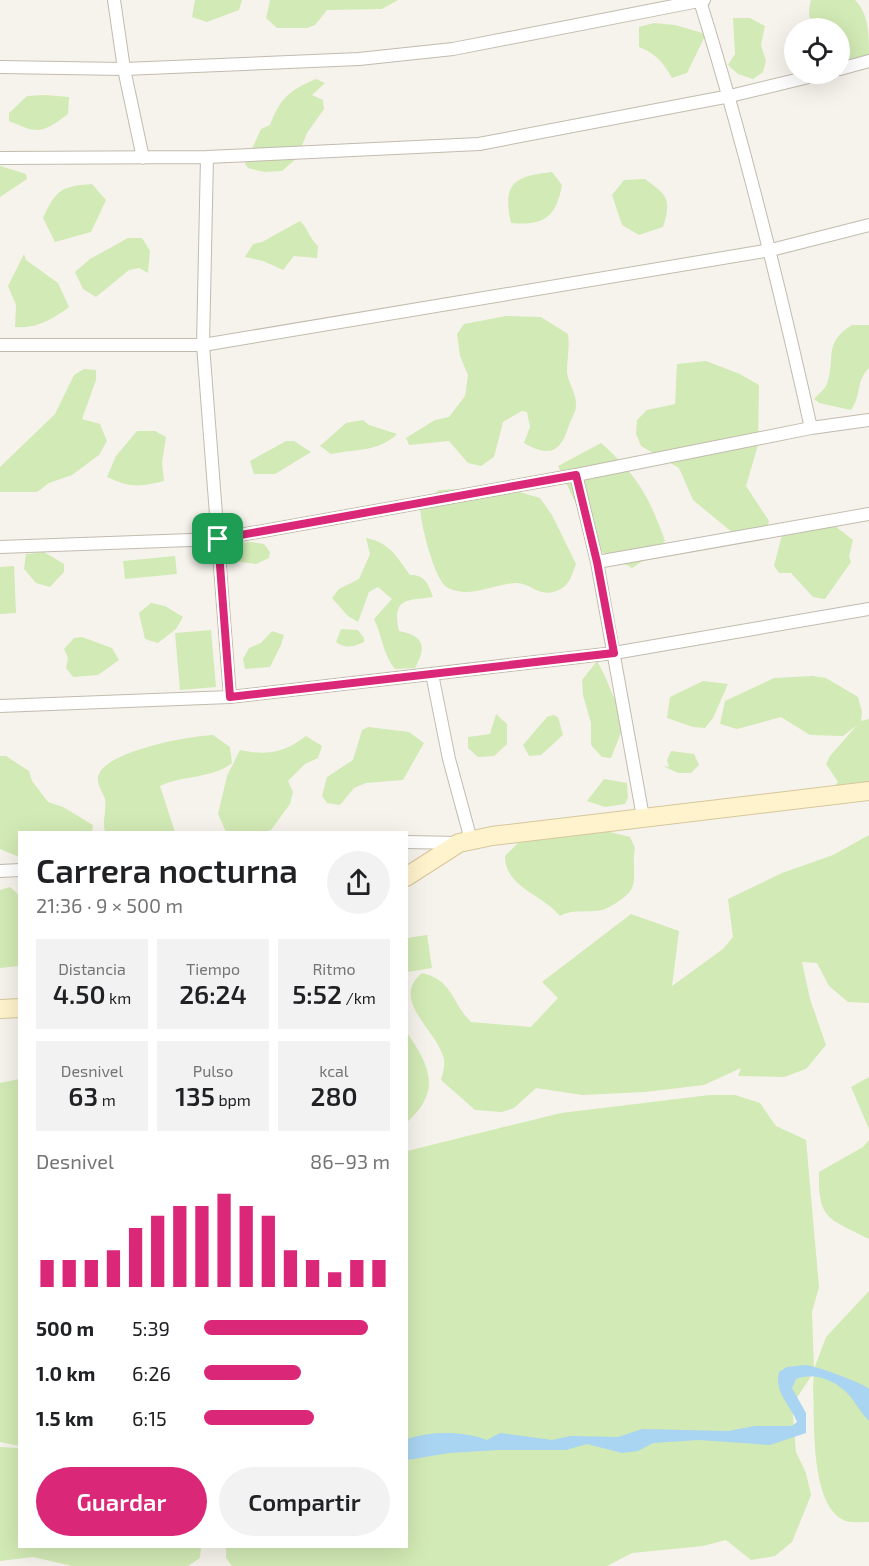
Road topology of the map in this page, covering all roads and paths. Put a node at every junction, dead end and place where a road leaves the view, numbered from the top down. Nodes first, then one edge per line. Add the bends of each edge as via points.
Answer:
1 (114, 0) edge
2 (702, 0) edge
3 (869, 61) edge
4 (850, 66) edge
5 (0, 67) edge
6 (124, 69) junction
7 (784, 83) edge
8 (730, 96) junction
9 (207, 157) junction
10 (0, 158) edge
11 (143, 158) junction
12 (869, 225) edge
13 (771, 250) junction
14 (0, 345) edge
15 (203, 345) junction
16 (869, 420) edge
17 (812, 428) junction
18 (576, 475) junction
19 (869, 514) edge
20 (218, 539) junction
21 (0, 548) edge
22 (597, 562) junction
23 (869, 609) edge
24 (614, 653) junction
25 (432, 674) junction
26 (230, 697) junction
27 (0, 706) edge
28 (869, 791) edge
29 (643, 818) junction
30 (465, 841) junction
31 (408, 842) edge
32 (18, 870) edge
33 (0, 871) edge
34 (408, 876) edge
35 (18, 1008) edge
36 (0, 1009) edge

1 - 6 street
2 - 6 street via 453,49 359,59
2 - 8 street
3 - 4 street
5 - 6 street
6 - 11 street
7 - 8 street
8 - 9 street via 479,144
8 - 13 street
9 - 11 street
9 - 15 street
10 - 11 street
12 - 13 street
13 - 15 street
13 - 17 street
14 - 15 street
15 - 20 street
16 - 17 street
17 - 18 street
18 - 20 street
18 - 22 street
19 - 22 street
20 - 21 street
20 - 26 street
22 - 24 street
23 - 24 street
24 - 25 street
24 - 29 street
25 - 26 street
25 - 30 street
26 - 27 street
28 - 29 main road
29 - 30 main road
30 - 31 street
30 - 34 main road
32 - 33 street
35 - 36 main road

